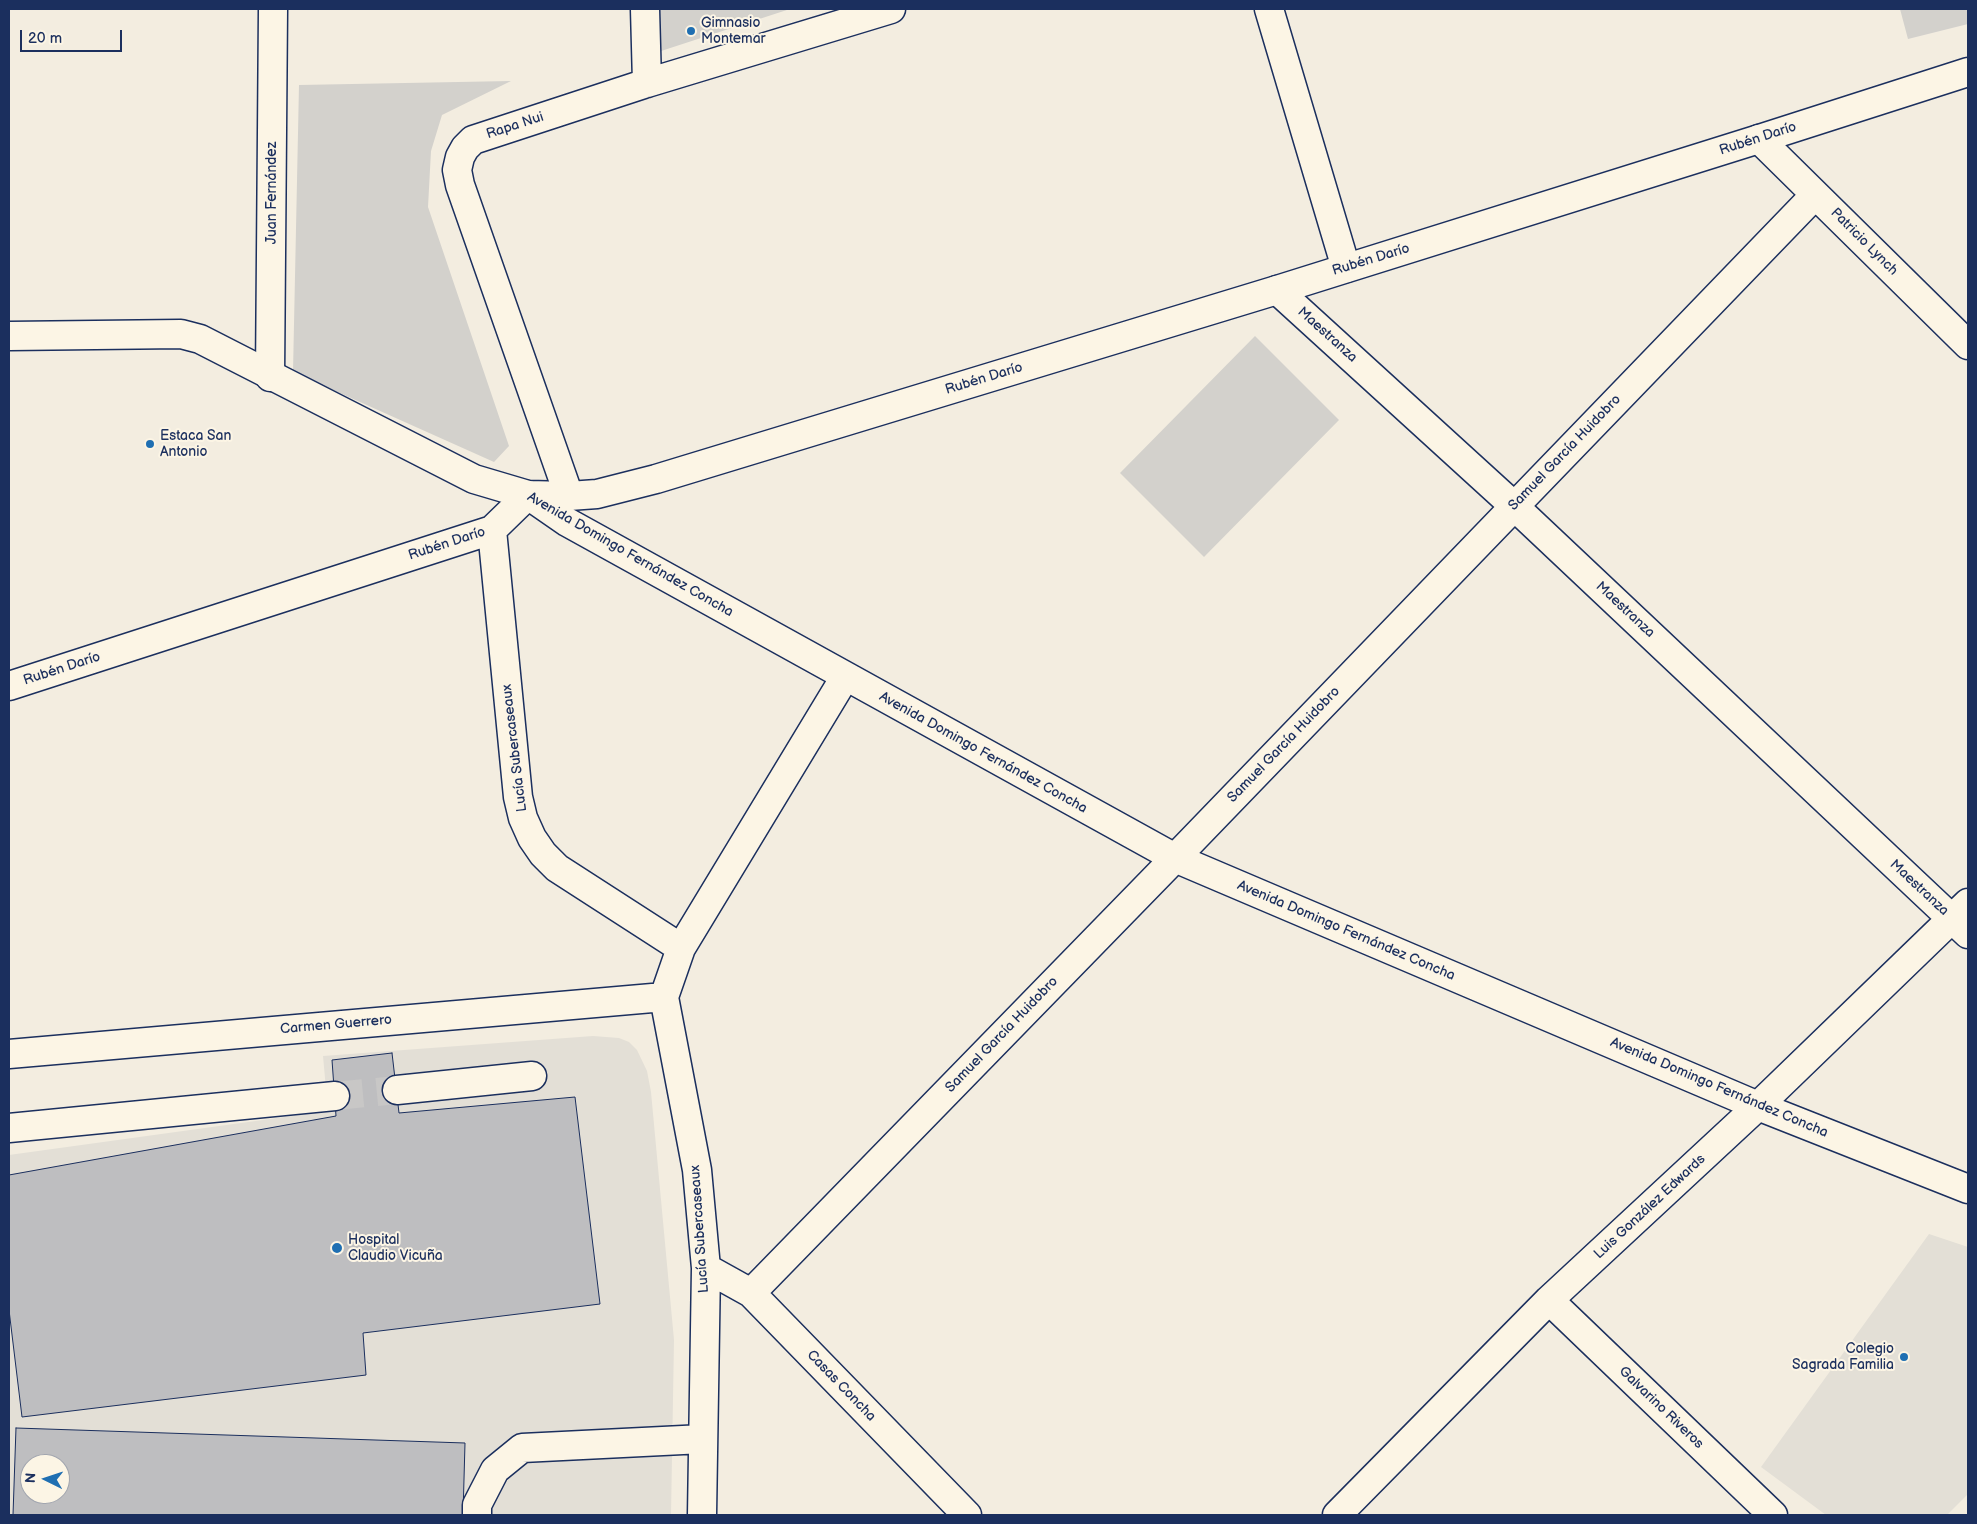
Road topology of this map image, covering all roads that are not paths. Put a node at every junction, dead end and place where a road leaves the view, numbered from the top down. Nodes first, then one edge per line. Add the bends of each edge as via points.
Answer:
1 (273, 9) edge
2 (645, 9) edge
3 (891, 9) edge
4 (1268, 9) edge
5 (1968, 72) edge
6 (647, 82) junction
7 (1759, 139) junction
8 (1815, 194) junction
9 (1346, 268) junction
10 (1277, 290) junction
11 (9, 336) edge
12 (1968, 345) edge
13 (270, 377) junction
14 (528, 495) junction
15 (569, 496) junction
16 (1514, 506) junction
17 (492, 530) junction
18 (845, 677) junction
19 (9, 686) edge
20 (1174, 858) junction
21 (1963, 919) edge
22 (681, 948) junction
23 (664, 997) junction
24 (9, 1054) edge
25 (532, 1076) dead end
26 (396, 1090) tunnel mouth
27 (335, 1096) tunnel mouth
28 (1758, 1106) junction
29 (9, 1128) edge
30 (1968, 1190) edge
31 (706, 1268) junction
32 (751, 1293) junction
33 (1549, 1300) junction
34 (703, 1439) junction
35 (477, 1515) edge
36 (702, 1515) edge
37 (967, 1515) edge
38 (1337, 1515) edge
39 (1773, 1515) edge

1 - 13 street, Juan Fernández
2 - 6 street
3 - 6 street, Rapa Nui
4 - 9 street
5 - 7 street, Rubén Darío
6 - 15 street, Rapa Nui via 473,140 460,157 457,170
7 - 8 street, Patricio Lynch
7 - 9 street, Rubén Darío
8 - 12 street, Patricio Lynch
8 - 16 street, Samuel García Huidobro
9 - 10 street, Rubén Darío
10 - 15 street, Rubén Darío via 656,479 597,494
10 - 16 street, Maestranza
11 - 13 street, Avenida Domingo Fernández Concha via 181,334 200,340
13 - 14 street, Avenida Domingo Fernández Concha via 474,479
14 - 15 street, Rubén Darío
14 - 17 street, Rubén Darío
14 - 18 street, Avenida Domingo Fernández Concha via 566,522
16 - 20 street, Samuel García Huidobro
16 - 21 street, Maestranza
17 - 19 street, Rubén Darío
17 - 22 street, Lucía Subercaseaux via 518,797 532,838 557,868
18 - 20 street, Avenida Domingo Fernández Concha
18 - 22 street, Lucía Subercaseaux
20 - 28 street, Avenida Domingo Fernández Concha
20 - 32 street, Samuel García Huidobro
21 - 28 street, Luis González Edwards
22 - 23 street, Lucía Subercaseaux
23 - 24 street, Carmen Guerrero
23 - 31 street, Lucía Subercaseaux via 697,1170
25 - 26 street
27 - 29 street
28 - 30 street, Avenida Domingo Fernández Concha
28 - 33 street, Luis González Edwards
31 - 32 street, Casas Concha
31 - 34 street, Lucía Subercaseaux
32 - 37 street, Casas Concha
33 - 38 street, Luis González Edwards
33 - 39 street, Galvarino Riveros
34 - 35 street via 522,1448 494,1470 477,1505
34 - 36 street, Lucía Subercaseaux

